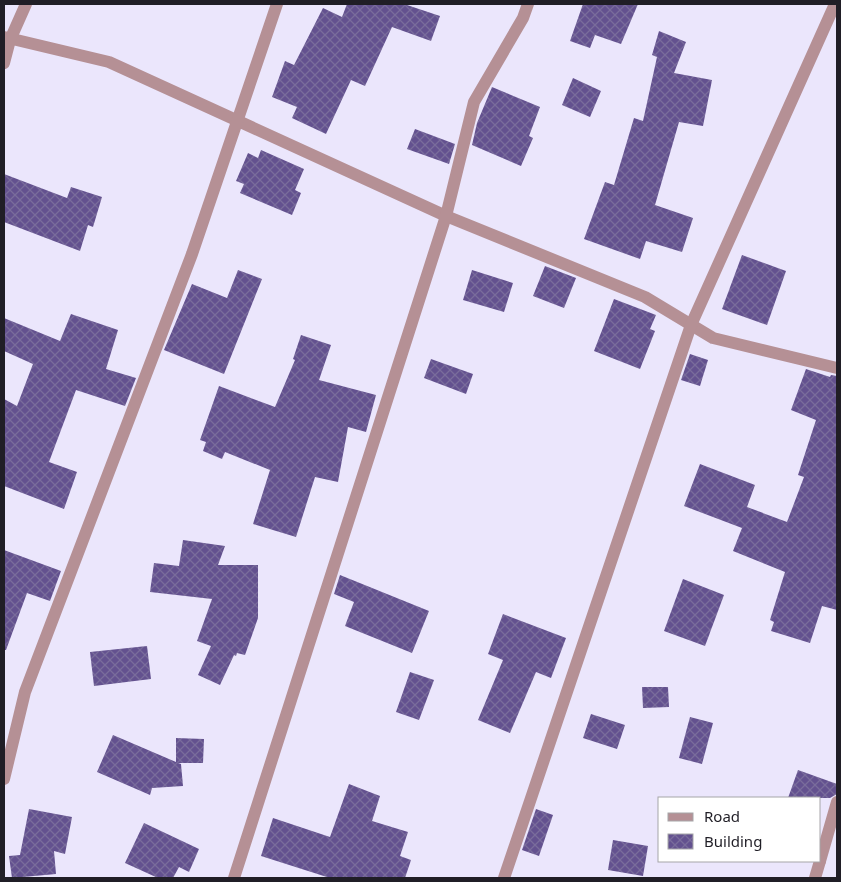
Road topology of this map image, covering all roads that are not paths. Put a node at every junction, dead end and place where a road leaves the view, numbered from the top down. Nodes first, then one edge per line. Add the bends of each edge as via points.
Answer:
1 (26, 4) edge
2 (277, 4) edge
3 (528, 4) edge
4 (835, 4) edge
5 (7, 38) edge
6 (4, 63) edge
7 (237, 121) junction
8 (446, 216) junction
9 (691, 325) junction
10 (837, 368) edge
11 (4, 779) edge
12 (837, 802) edge
13 (821, 858) edge
14 (820, 862) edge
15 (234, 878) edge
16 (504, 878) edge
17 (815, 878) edge

1 - 5 street
2 - 7 street
3 - 8 street via 474,102
4 - 9 street
5 - 6 street
5 - 7 street via 109,62
7 - 8 street
7 - 11 street via 192,254 25,692
8 - 9 street via 645,297
8 - 15 street
9 - 10 street via 713,338
9 - 16 street
12 - 13 street
14 - 17 street

